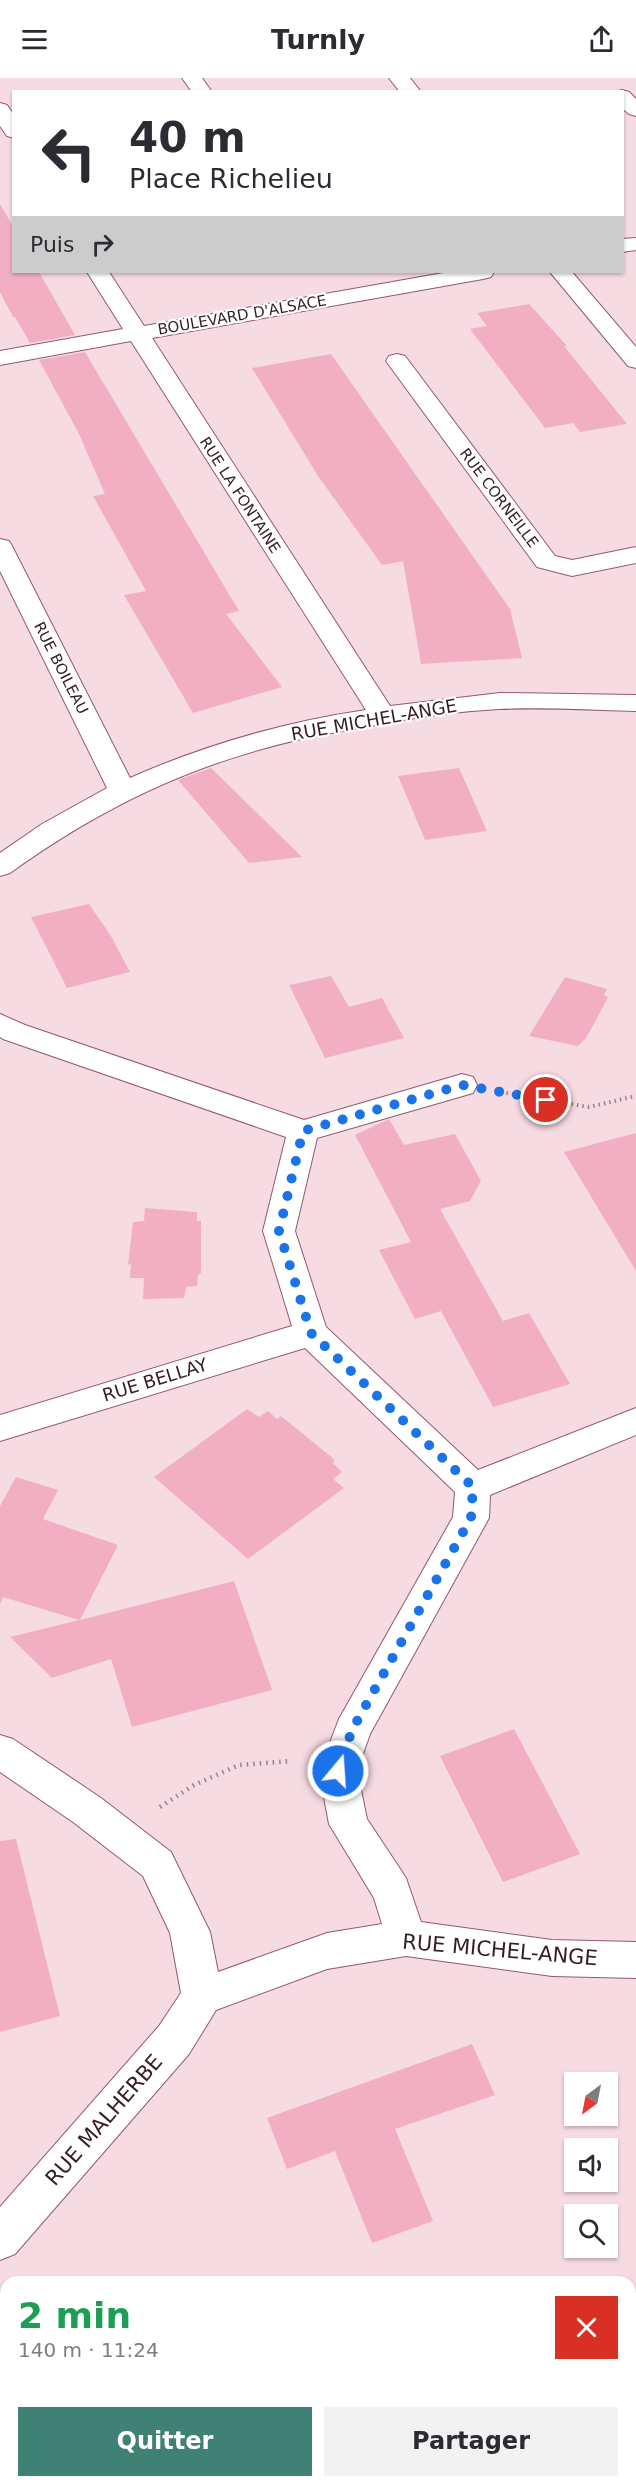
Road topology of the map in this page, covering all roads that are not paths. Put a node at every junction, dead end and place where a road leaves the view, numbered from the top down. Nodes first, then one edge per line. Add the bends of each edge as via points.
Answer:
1 (399, 78) edge
2 (409, 90) edge
3 (624, 98) edge
4 (0, 109) edge
5 (636, 111) edge
6 (12, 129) edge
7 (100, 273) edge
8 (474, 273) edge
9 (562, 273) edge
10 (136, 334) junction
11 (0, 358) edge
12 (397, 361) dead end
13 (636, 362) edge
14 (0, 546) edge
15 (636, 555) edge
16 (636, 704) edge
17 (383, 716) junction
18 (122, 790) junction
19 (0, 867) edge
20 (0, 1024) edge
21 (462, 1085) road end
22 (303, 1131) junction
23 (311, 1333) junction
24 (636, 1421) edge
25 (0, 1428) edge
26 (473, 1487) junction
27 (0, 1750) edge
28 (406, 1938) junction
29 (636, 1960) edge
30 (202, 1996) junction
31 (0, 2240) edge

1 - 2 street
3 - 5 street
4 - 6 street
7 - 10 street, RUE LA FONTAINE
8 - 10 street, BOULEVARD D'ALSACE via 345,287
9 - 13 street
10 - 11 street, BOULEVARD D'ALSACE
10 - 17 street, RUE LA FONTAINE
12 - 15 street, RUE CORNEILLE via 546,562 572,568
14 - 18 street, RUE BOILEAU
16 - 17 street, RUE MICHEL-ANGE via 484,702
17 - 18 street, RUE MICHEL-ANGE via 323,725 224,752
18 - 19 street, RUE MICHEL-ANGE
20 - 22 street
21 - 22 street
22 - 23 street via 279,1231
23 - 25 street, RUE BELLAY
23 - 26 street
24 - 26 street
26 - 28 street via 471,1518 352,1730 338,1771 348,1824 392,1891
27 - 30 street via 157,1864 190,1932
28 - 29 street, RUE MICHEL-ANGE via 552,1958
28 - 30 street, RUE MICHEL-ANGE via 327,1951
30 - 31 street, RUE MALHERBE via 174,2040

